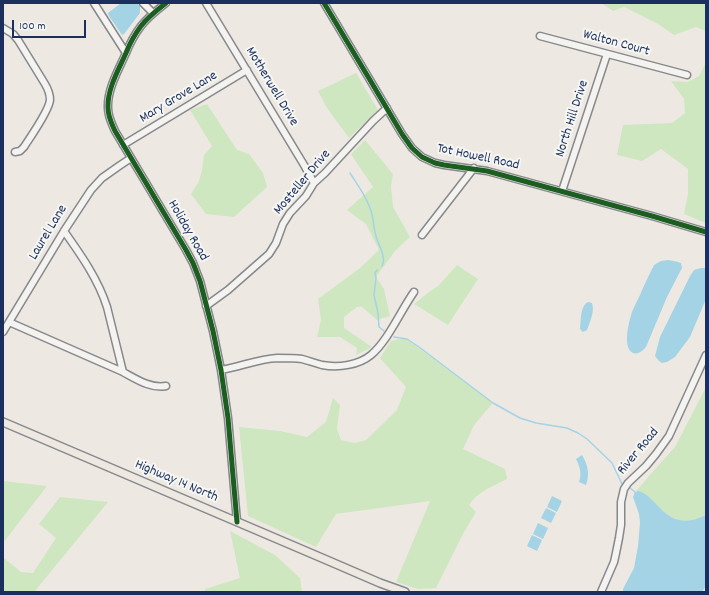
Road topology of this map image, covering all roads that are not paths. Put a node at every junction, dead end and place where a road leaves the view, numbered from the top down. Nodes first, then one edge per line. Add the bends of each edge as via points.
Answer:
1 (94, 3) edge
2 (143, 3) edge
3 (166, 3) edge
4 (206, 3) edge
5 (324, 3) edge
6 (153, 13) junction
7 (3, 28) edge
8 (540, 36) dead end
9 (126, 53) junction
10 (607, 54) junction
11 (247, 70) junction
12 (687, 75) dead end
13 (387, 108) junction
14 (123, 146) junction
15 (15, 152) dead end
16 (131, 158) junction
17 (474, 168) junction
18 (314, 183) junction
19 (562, 191) junction
20 (64, 231) junction
21 (706, 232) edge
22 (422, 235) dead end
23 (414, 292) dead end
24 (206, 306) junction
25 (9, 322) junction
26 (3, 332) edge
27 (706, 355) edge
28 (221, 370) junction
29 (123, 372) junction
30 (166, 386) dead end
31 (3, 422) edge
32 (237, 522) junction
33 (405, 592) edge
34 (601, 592) edge

1 - 9 street
2 - 6 street
3 - 6 street, Holiday Road
4 - 11 street, Motherwell Drive
5 - 13 street, Tot Howell Road
6 - 9 street, Holiday Road via 137,32
7 - 15 street via 18,40 46,84 50,97 46,111 24,147
8 - 10 street, Walton Court
9 - 14 street, Holiday Road via 113,82 108,106 111,122
10 - 12 street, Walton Court
10 - 19 street, North Hill Drive
11 - 14 street, Mary Grove Lane
11 - 18 street, Motherwell Drive
13 - 17 street, Tot Howell Road via 408,144 422,156 435,163
13 - 18 street, Mosteller Drive
14 - 16 street, Holiday Road
16 - 20 street, Laurel Lane via 95,184
16 - 24 street, Holiday Road via 194,263
17 - 19 street, Tot Howell Road
17 - 22 street
18 - 24 street, Mosteller Drive via 285,219 269,254
19 - 21 street, Tot Howell Road
20 - 25 street, Laurel Lane
20 - 29 street via 104,297
23 - 28 street via 380,345 363,360 333,366 301,359 278,358
24 - 28 street, Holiday Road
25 - 26 street, Laurel Lane
25 - 29 street
27 - 34 street, River Road via 669,436 624,489 614,562
28 - 32 street, Holiday Road
29 - 30 street via 154,386
31 - 32 main road, Highway 14 North
32 - 33 main road, Highway 14 North

